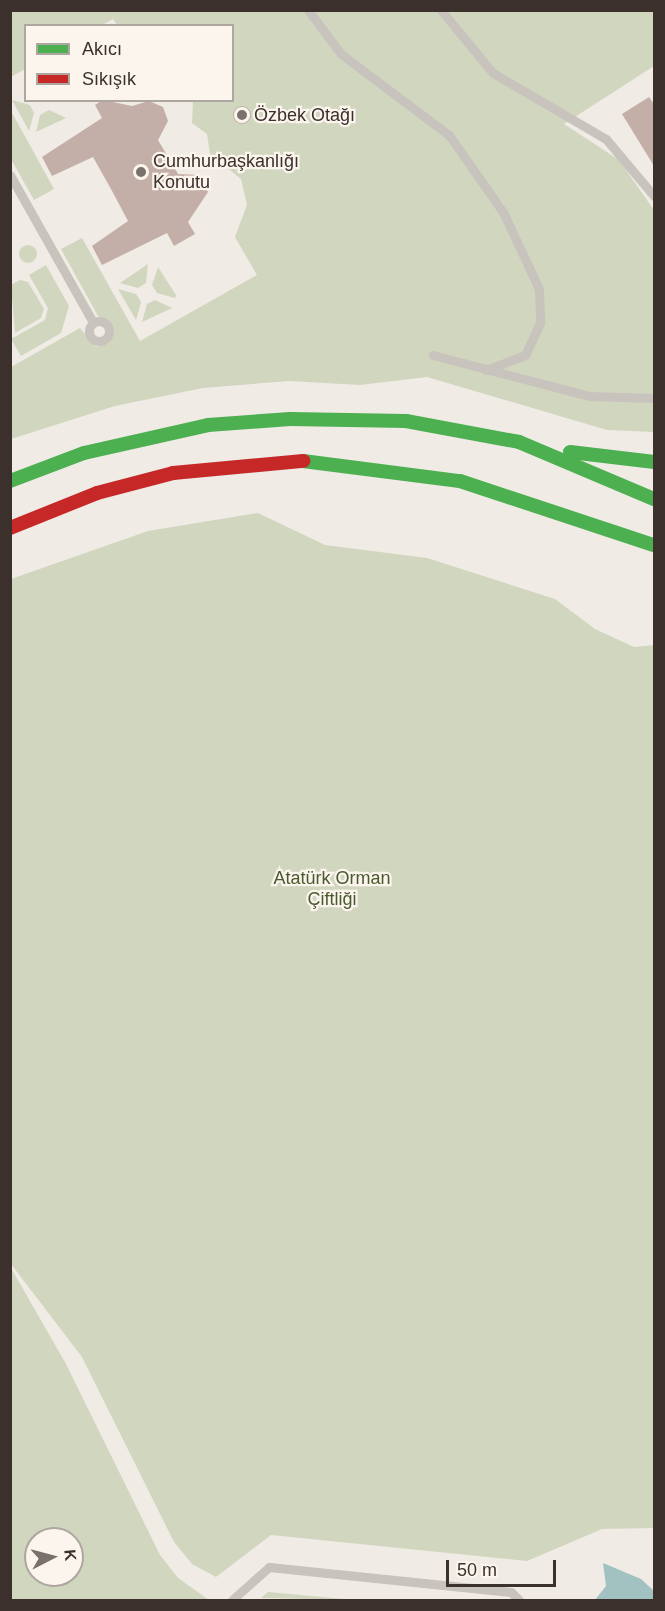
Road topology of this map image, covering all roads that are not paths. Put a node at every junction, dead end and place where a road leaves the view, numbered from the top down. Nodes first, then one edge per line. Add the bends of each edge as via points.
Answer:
1 (308, 10) edge
2 (441, 10) edge
3 (10, 175) edge
4 (654, 196) edge
5 (91, 319) dead end
6 (433, 355) dead end
7 (486, 370) junction
8 (654, 398) edge
9 (519, 442) junction
10 (654, 462) edge
11 (10, 481) edge
12 (654, 499) edge
13 (10, 528) edge
14 (654, 545) edge
15 (232, 1600) edge
16 (519, 1600) edge

1 - 7 lane via 341,54 449,135 503,212 539,289 540,322 525,355
2 - 4 lane via 493,73 606,139
3 - 5 lane
6 - 7 lane
7 - 8 lane via 589,396
9 - 10 main road
9 - 11 main road via 406,421 251,420 134,440
9 - 12 main road
13 - 14 main road via 97,493 173,473 255,462 327,461 460,482
15 - 16 lane via 269,1567 512,1592

